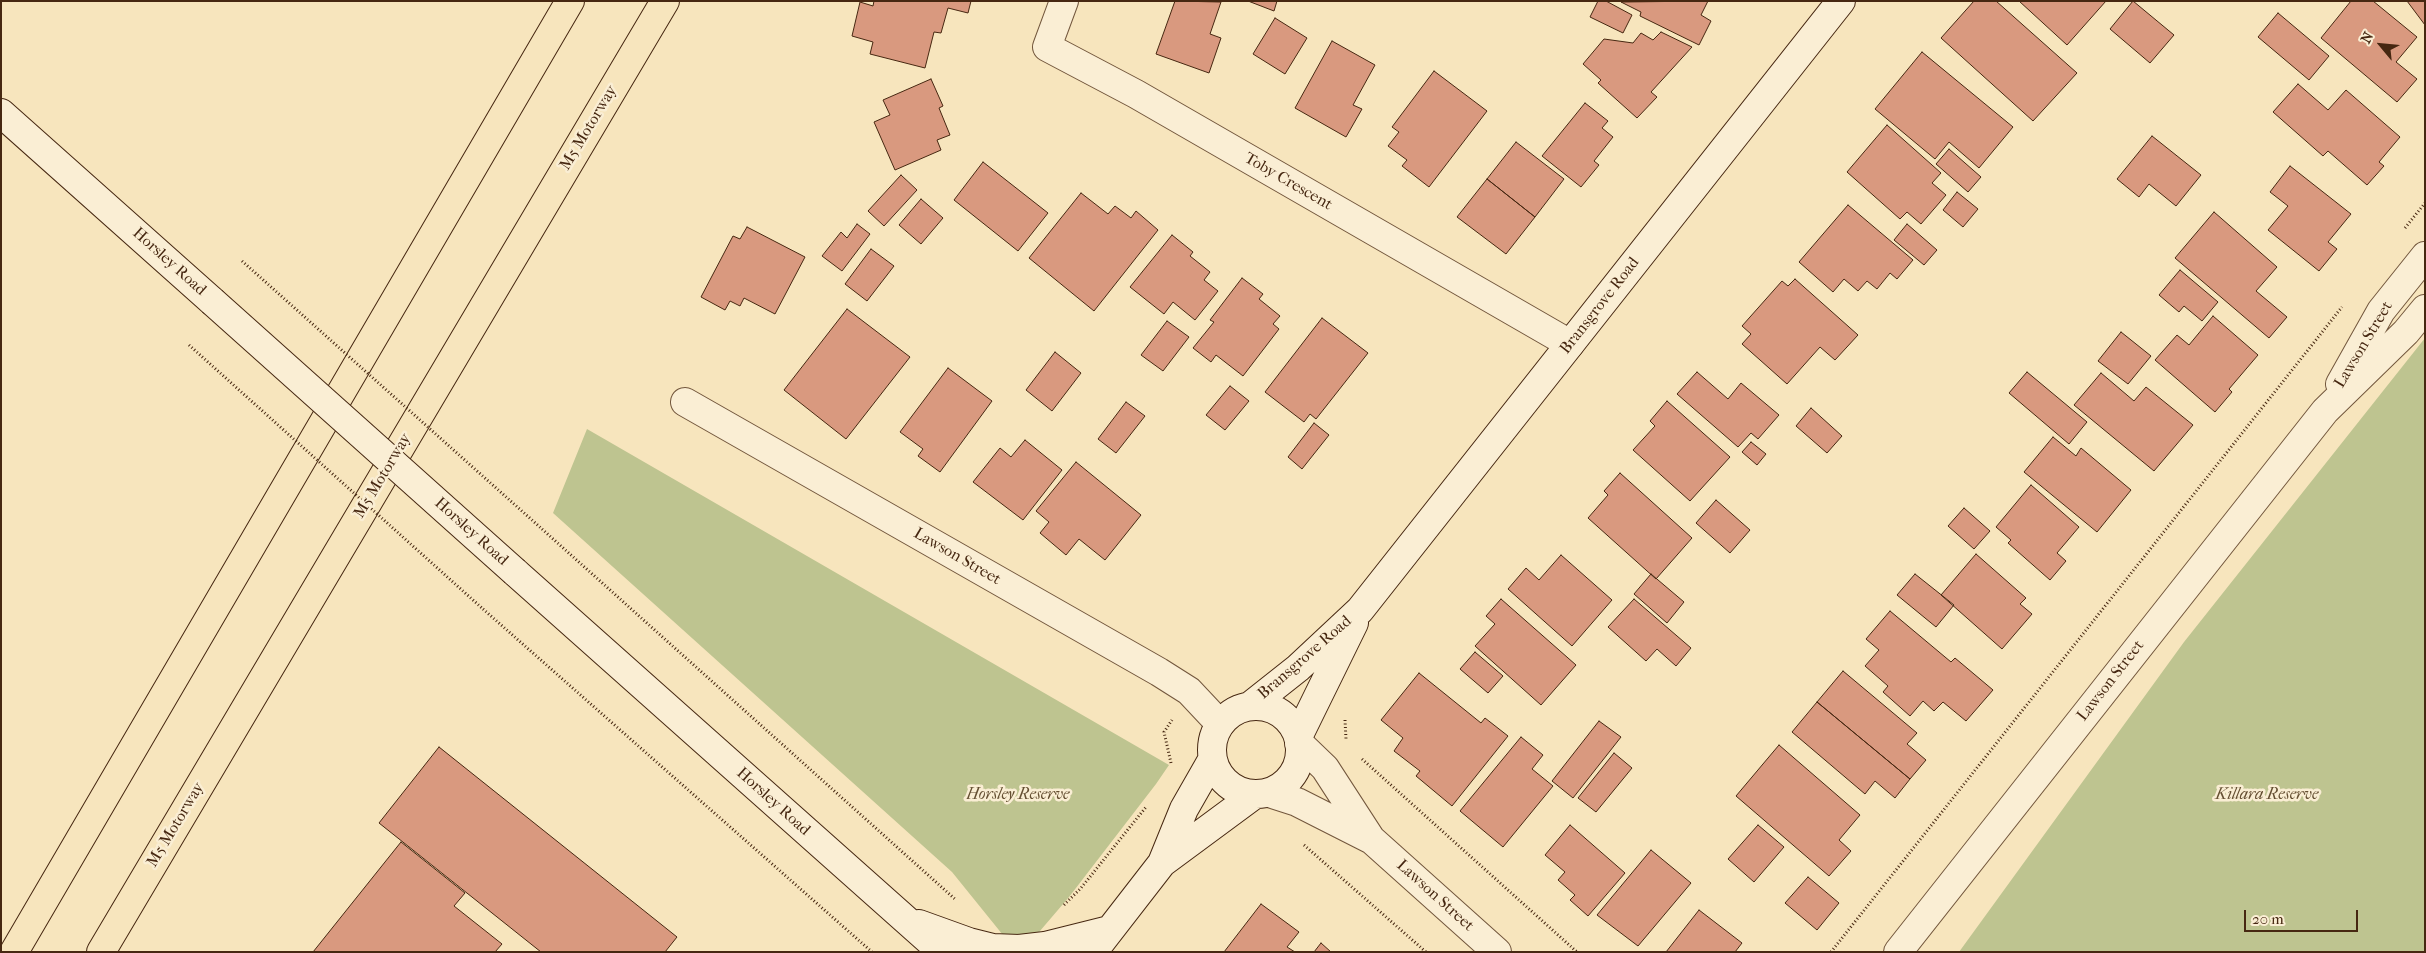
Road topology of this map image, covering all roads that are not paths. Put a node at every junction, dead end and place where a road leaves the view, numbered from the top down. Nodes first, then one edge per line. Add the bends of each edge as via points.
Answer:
1 (570, 1) edge
2 (665, 1) edge
3 (1064, 1) edge
4 (1841, 1) edge
5 (1, 113) edge
6 (2425, 256) edge
7 (2425, 309) edge
8 (1570, 344) junction
9 (685, 402) dead end
10 (2324, 411) junction
11 (1360, 610) junction
12 (1250, 706) junction
13 (1220, 724) junction
14 (1299, 740) junction
15 (1212, 760) junction
16 (1261, 794) junction
17 (1372, 840) junction
18 (1162, 862) junction
19 (905, 919) junction
20 (1109, 930) junction
21 (14, 952) edge
22 (101, 952) edge
23 (942, 952) edge
24 (1093, 952) edge
25 (1497, 952) edge
26 (1898, 952) edge

1 - 21 highway
2 - 22 highway, M5 Motorway
3 - 8 main road, Toby Crescent via 1047,47 1136,94
4 - 8 main road, Bransgrove Road
5 - 19 main road, Horsley Road, bridge
6 - 10 main road, Lawson Street via 2381,311
7 - 10 main road, Lawson Street via 2406,332
8 - 11 main road, Bransgrove Road
9 - 13 main road, Lawson Street via 1159,672 1188,691
10 - 26 main road, Lawson Street
11 - 12 main road, Bransgrove Road via 1298,668
11 - 14 main road, Bransgrove Road
12 - 13 main road via 1228,715
12 - 14 main road via 1262,706 1282,714 1292,724
13 - 15 main road via 1211,746
14 - 16 main road via 1298,764 1292,776 1281,786
14 - 17 main road, Lawson Street via 1325,768
15 - 16 main road via 1227,784 1240,792
15 - 18 main road via 1184,809
16 - 17 main road, Lawson Street via 1297,802
16 - 18 main road
17 - 25 main road, Lawson Street
18 - 20 main road
19 - 20 main road via 993,948 1045,946
19 - 23 main road, Horsley Road
20 - 24 main road

